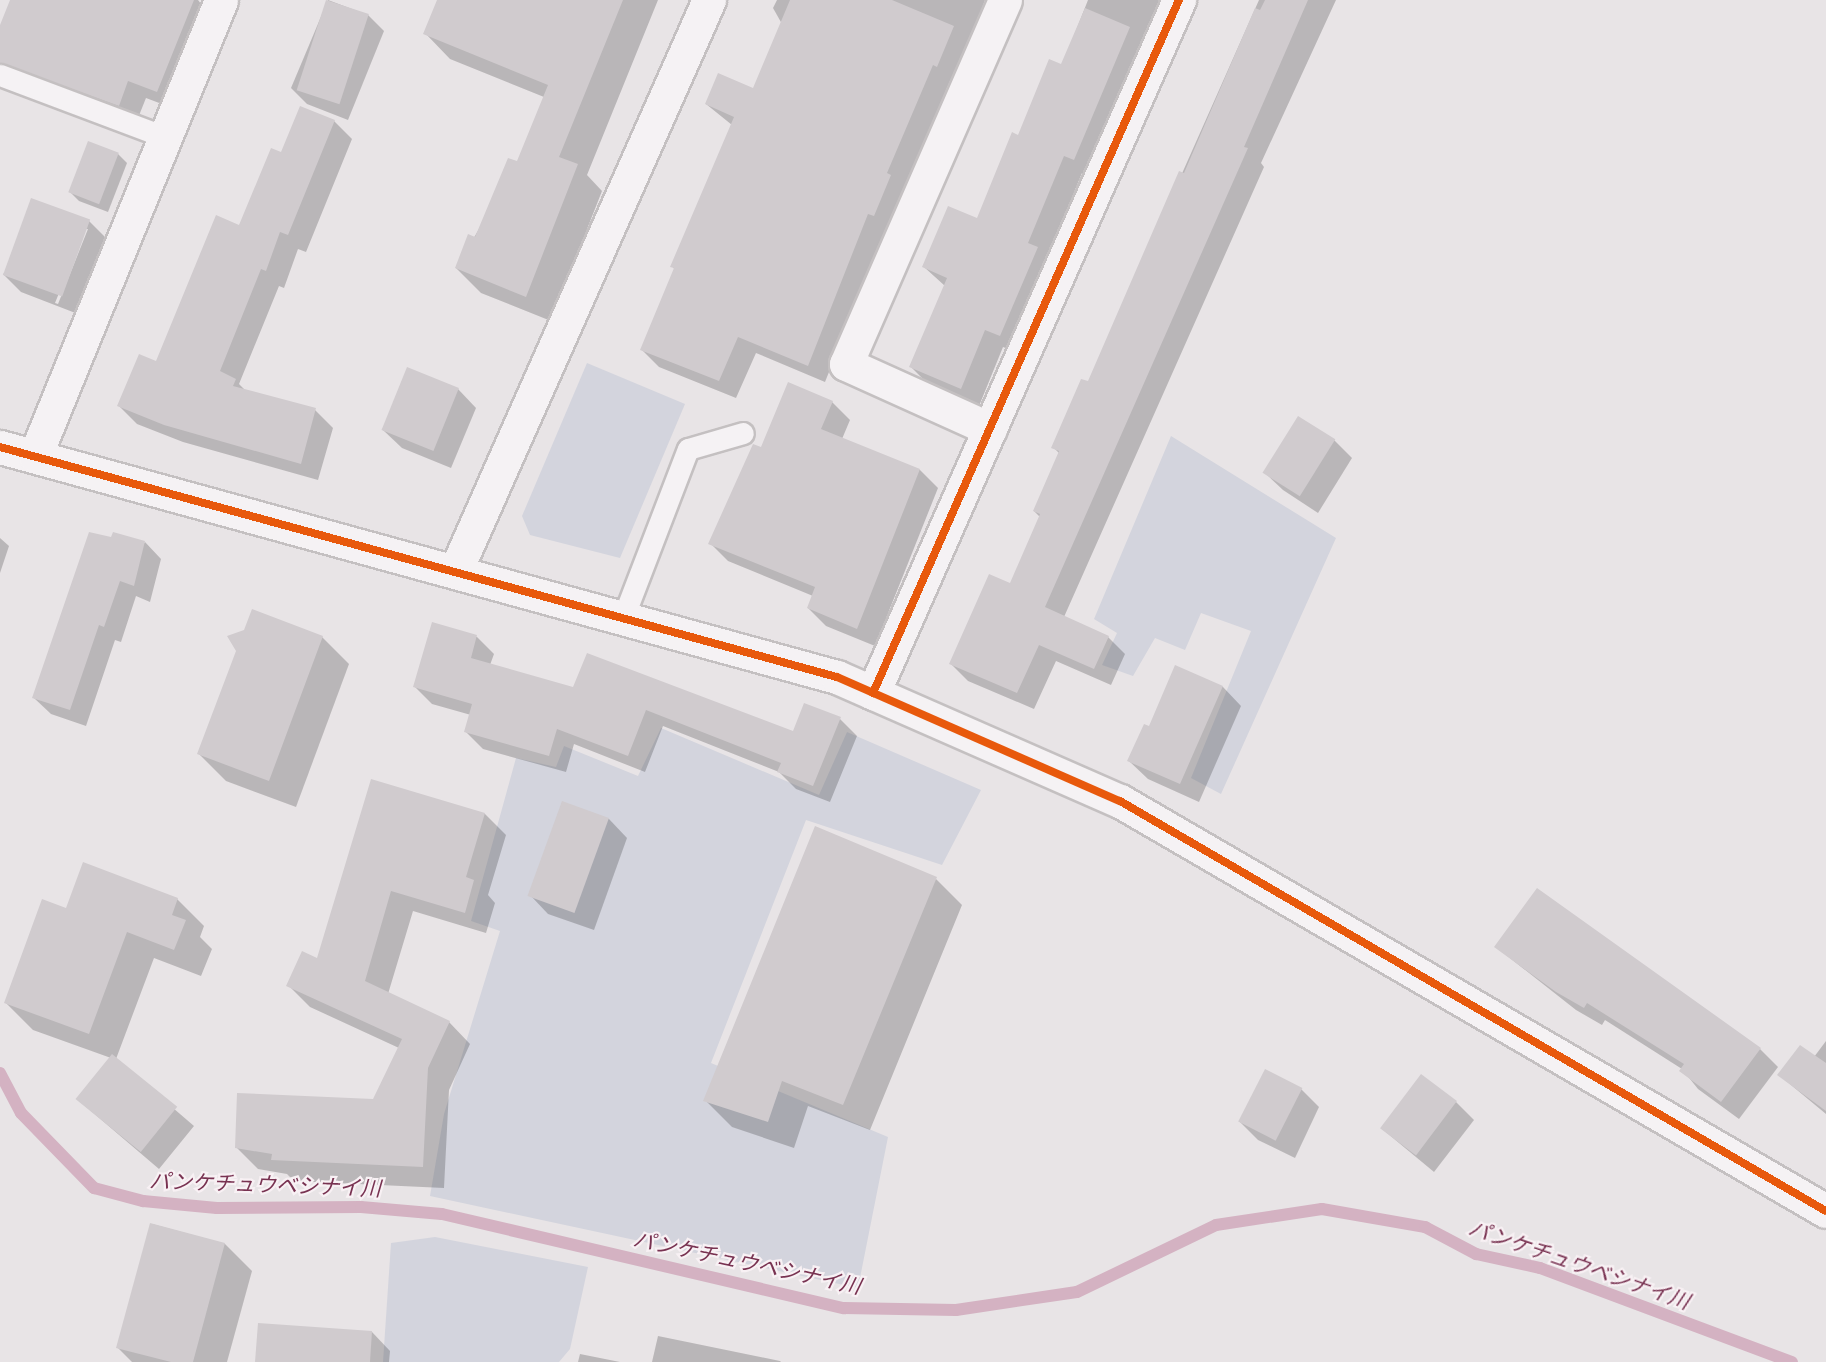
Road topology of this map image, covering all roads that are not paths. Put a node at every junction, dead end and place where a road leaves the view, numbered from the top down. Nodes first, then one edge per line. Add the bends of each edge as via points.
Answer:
1 (221, 0) edge
2 (709, 0) edge
3 (1005, 0) edge
4 (1179, 0) edge
5 (0, 75) edge
6 (165, 137) junction
7 (990, 429) junction
8 (743, 433) dead end
9 (0, 447) edge
10 (35, 456) junction
11 (455, 572) junction
12 (623, 618) junction
13 (873, 693) junction
14 (1826, 1211) edge

1 - 6 street
2 - 11 street
3 - 7 street via 846,364
4 - 7 street
5 - 6 lane
6 - 10 street
7 - 13 street
8 - 12 lane via 688,449
9 - 10 street
10 - 11 street
11 - 12 street
12 - 13 street via 837,677
13 - 14 street via 1120,801

